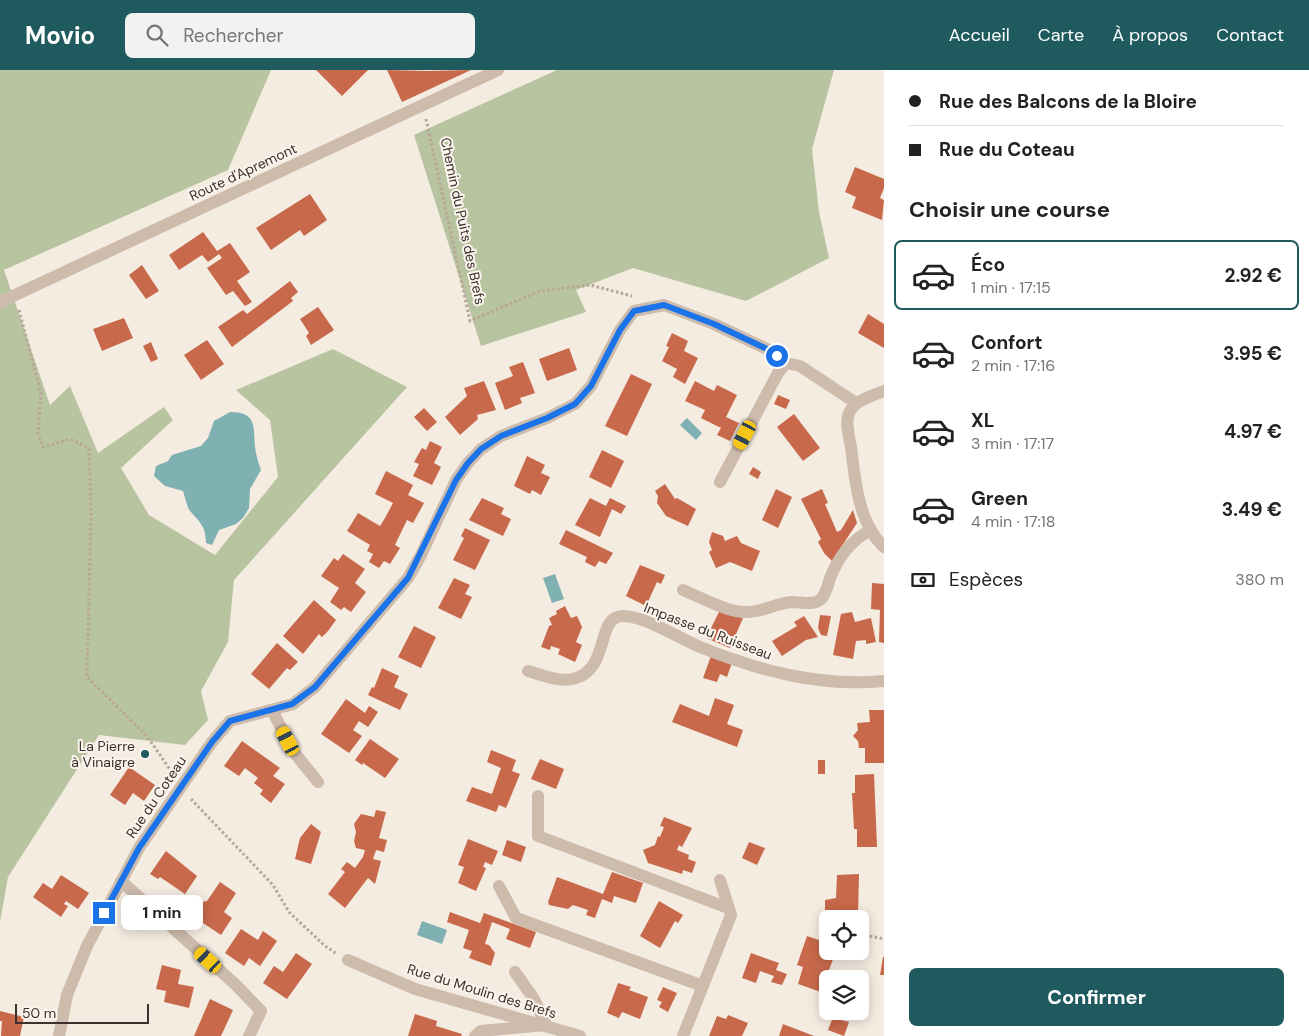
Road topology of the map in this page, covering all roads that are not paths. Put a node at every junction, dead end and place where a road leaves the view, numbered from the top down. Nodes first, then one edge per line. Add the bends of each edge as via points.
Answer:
1 (498, 70) edge
2 (0, 302) edge
3 (786, 363) junction
4 (884, 391) edge
5 (856, 403) junction
6 (720, 482) dead end
7 (871, 530) junction
8 (884, 547) edge
9 (682, 590) dead end
10 (528, 671) dead end
11 (884, 681) edge
12 (272, 710) junction
13 (318, 782) dead end
14 (538, 796) dead end
15 (720, 880) dead end
16 (122, 881) junction
17 (499, 886) dead end
18 (728, 908) junction
19 (348, 960) road end
20 (515, 972) dead end
21 (703, 986) junction
22 (546, 1025) junction
23 (59, 1036) edge
24 (249, 1036) edge
25 (475, 1036) edge
26 (580, 1036) edge
27 (683, 1036) edge

1 - 2 street, Route d'Apremont
3 - 5 street via 800,366
3 - 6 street
3 - 12 street, Rue du Coteau via 767,349 664,305 634,311 620,330 591,386 575,404 501,436 481,449 468,463 456,480 408,578 315,687 292,704
4 - 5 street
5 - 7 street via 847,424 856,484
7 - 8 street
7 - 9 street via 857,537 846,551 835,567 824,595 814,603 780,603 756,611 738,611
10 - 11 street, Impasse du Ruisseau via 572,679 591,670 610,621 621,616 637,618 760,669 822,681
12 - 13 street via 293,751
12 - 16 street, Rue du Coteau via 230,721 139,848
14 - 18 street via 538,836
15 - 18 street
16 - 23 street, Rue du Coteau via 87,946 67,995
16 - 24 street via 261,1011
17 - 21 street via 516,918
18 - 21 street via 730,915
19 - 22 street, Rue du Moulin des Brefs via 415,989
20 - 22 street via 534,999
21 - 27 street
22 - 25 street via 481,1031
22 - 26 street, Rue du Moulin des Brefs

